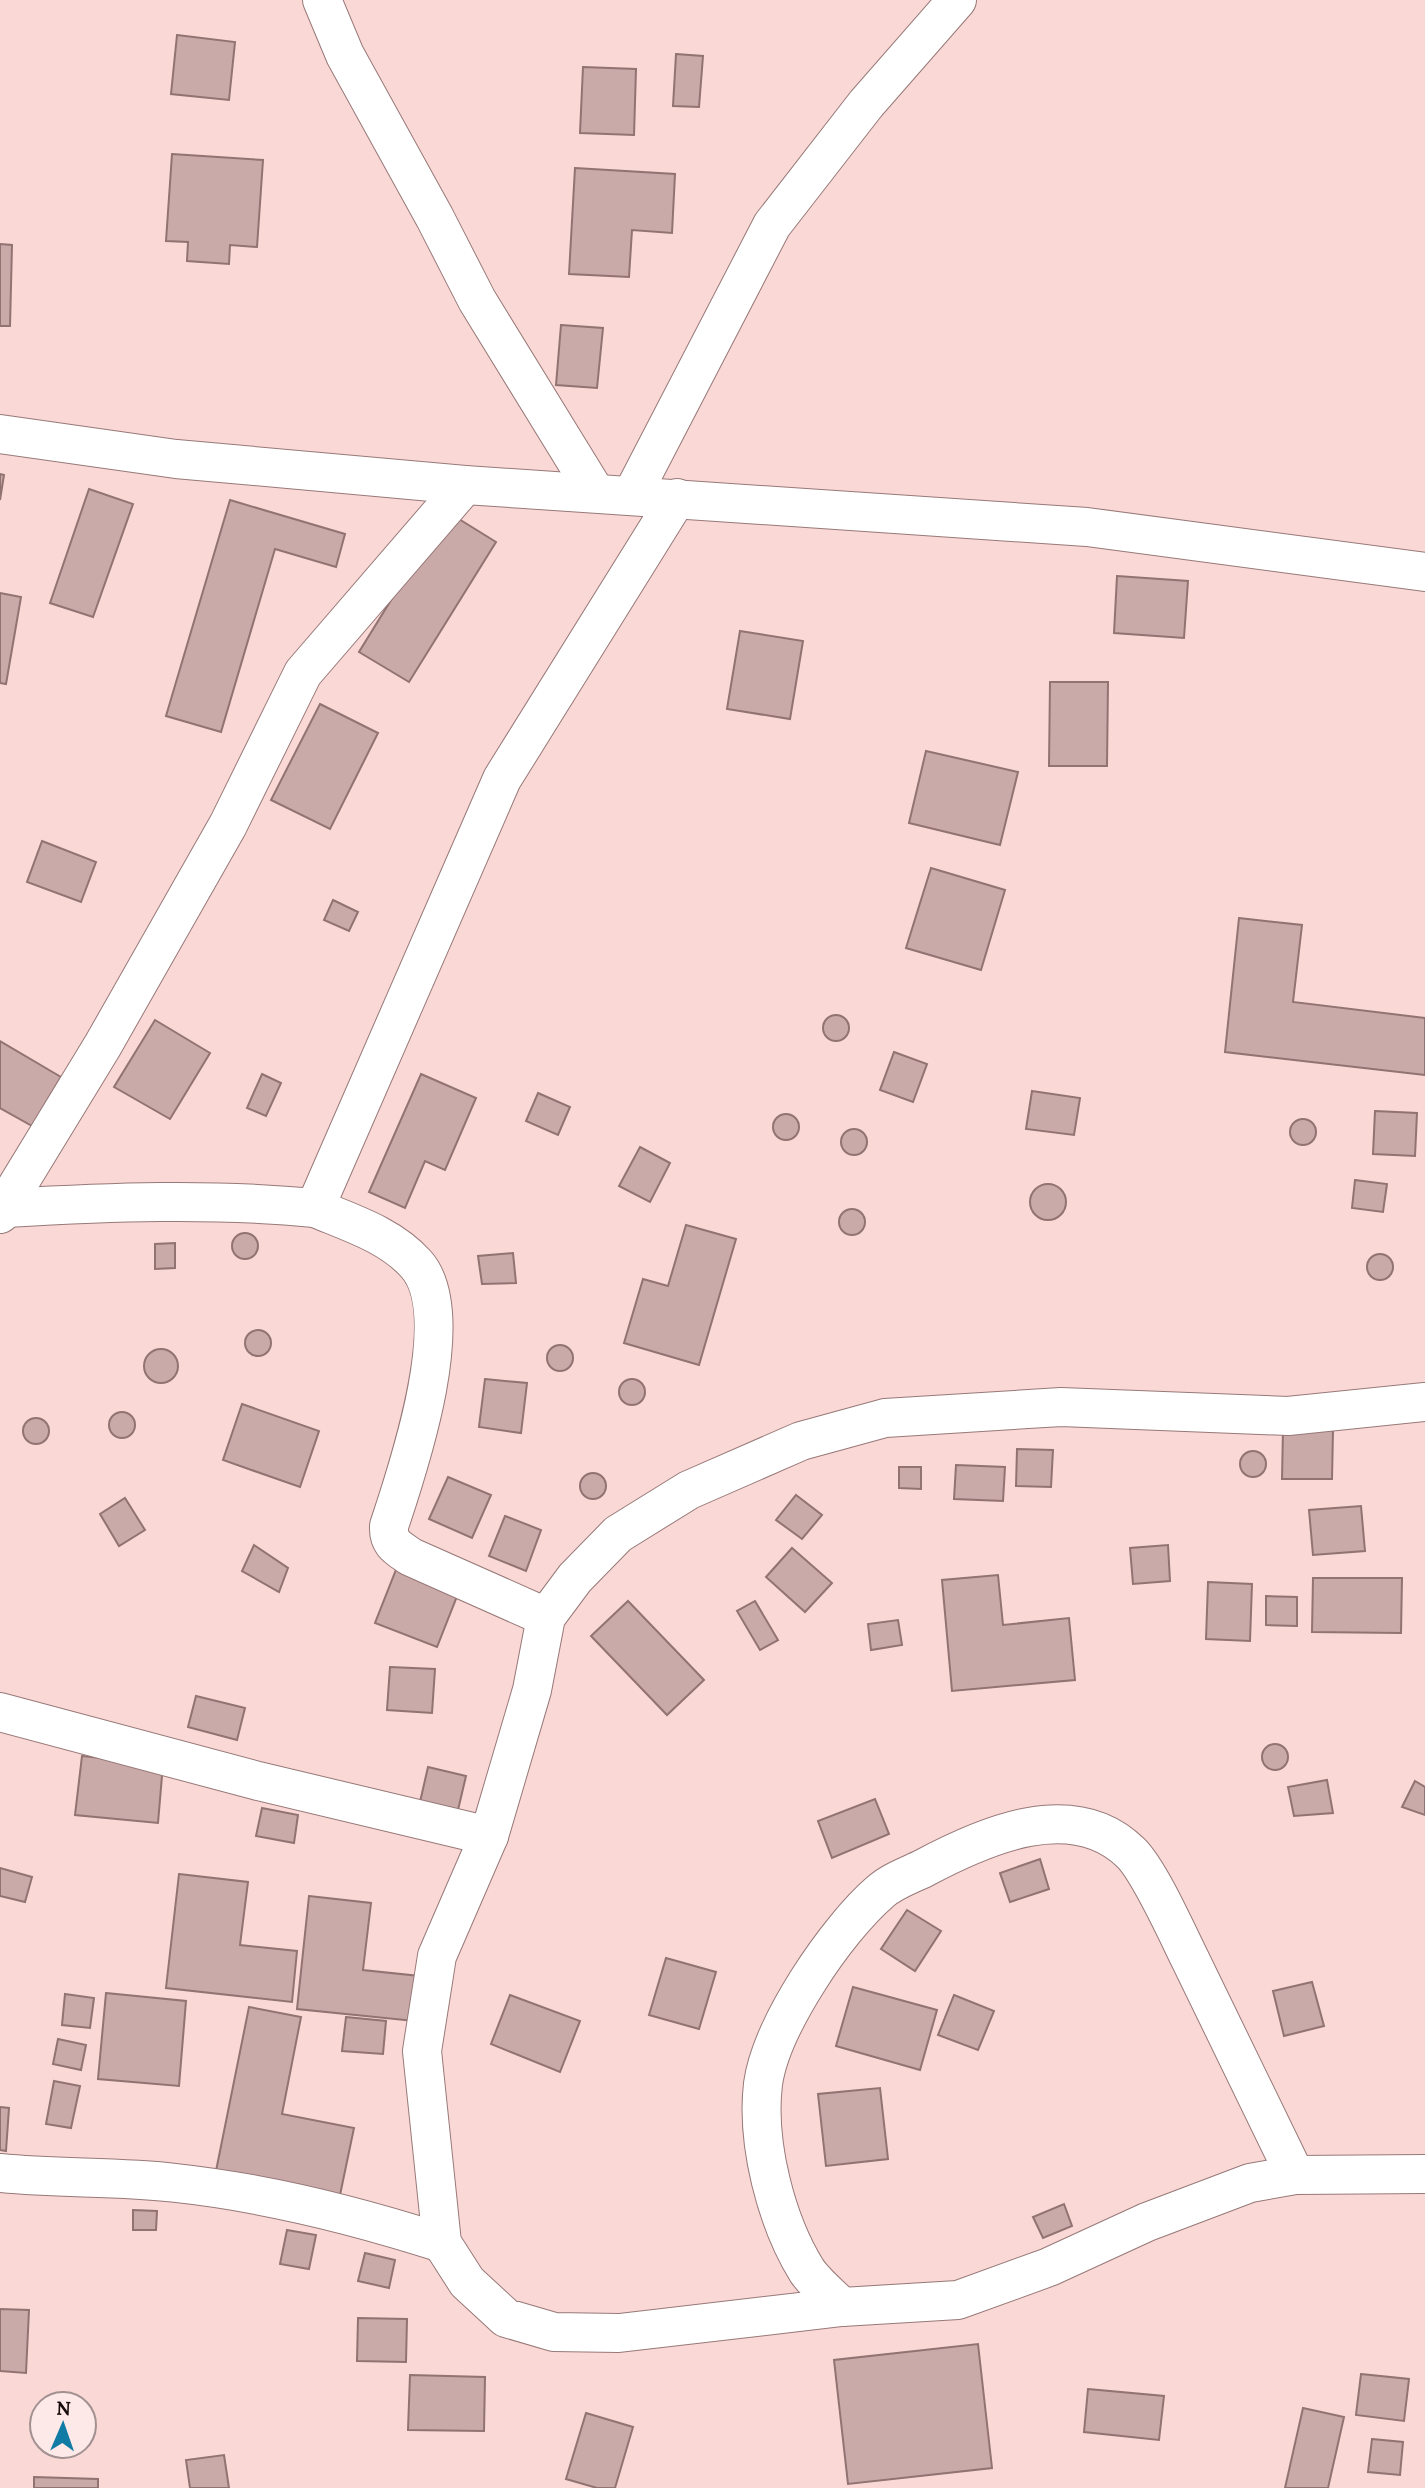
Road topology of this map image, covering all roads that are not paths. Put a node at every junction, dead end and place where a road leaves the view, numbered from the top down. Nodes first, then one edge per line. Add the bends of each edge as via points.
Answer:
1 (322, 0) edge
2 (957, 0) edge
3 (0, 434) edge
4 (465, 485) junction
5 (614, 494) junction
6 (677, 498) junction
7 (1425, 572) edge
8 (315, 1208) junction
9 (3, 1211) edge
10 (1425, 1402) edge
11 (546, 1617) junction
12 (0, 1712) edge
13 (489, 1836) junction
14 (0, 2173) edge
15 (1425, 2174) edge
16 (1295, 2175) junction
17 (442, 2243) junction
18 (842, 2307) junction

1 - 5 street via 345,55 477,300
2 - 5 street via 866,104 772,225
3 - 4 street via 176,459
4 - 5 street
4 - 9 street via 303,673 228,825
5 - 6 street
6 - 7 street via 1087,527
6 - 8 street via 502,779
8 - 9 street via 165,1200
8 - 11 street via 391,1242 418,1266 433,1304 432,1370 388,1538 411,1557
10 - 11 street via 1287,1416 1061,1407 886,1418 801,1441 689,1490 618,1534 575,1578
11 - 13 street via 532,1690
12 - 13 street
13 - 17 street via 437,1956 422,2051
14 - 17 street via 174,2182 234,2190 306,2204
15 - 16 street
16 - 18 street via 1250,2183 958,2300
16 - 18 street via 1169,1916 1132,1854 1097,1828 1049,1825 1003,1832 881,1891 820,1960 780,2035 764,2081 761,2113 773,2193 785,2228 808,2273
17 - 18 street via 467,2282 506,2318 554,2332 619,2333

